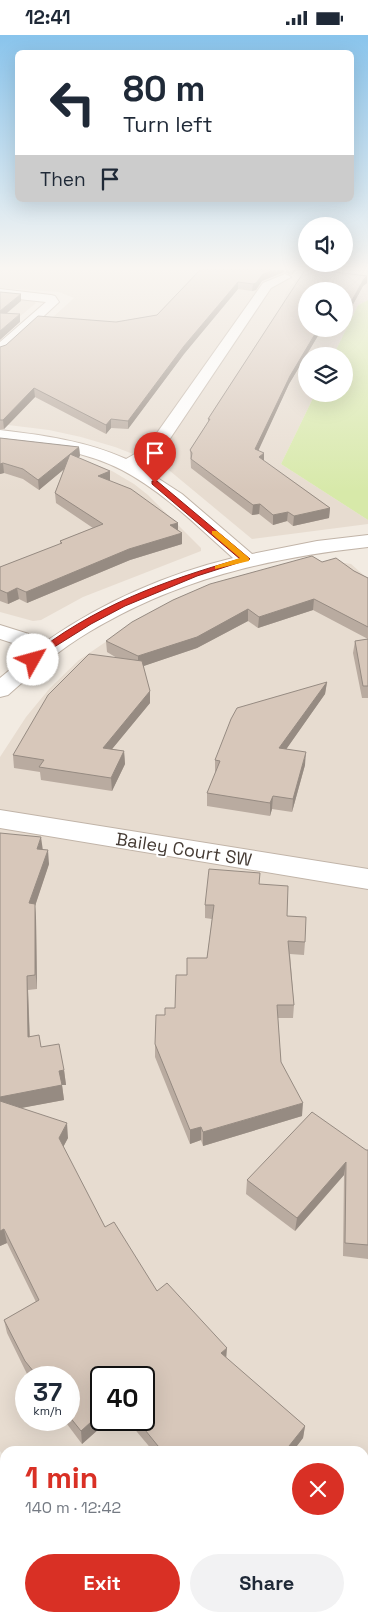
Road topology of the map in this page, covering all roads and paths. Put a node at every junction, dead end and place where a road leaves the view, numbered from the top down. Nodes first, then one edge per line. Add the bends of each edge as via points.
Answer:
1 (227, 344) edge
2 (0, 435) edge
3 (127, 466) junction
4 (368, 541) edge
5 (246, 559) junction
6 (0, 633) edge
7 (48, 647) junction
8 (0, 690) edge
9 (0, 819) edge
10 (368, 879) edge

1 - 3 street via 153,451
2 - 3 street via 62,445
3 - 5 street via 164,489
4 - 5 street
5 - 7 street via 194,575 122,604
6 - 7 street
7 - 8 street
9 - 10 street, Bailey Court SW

